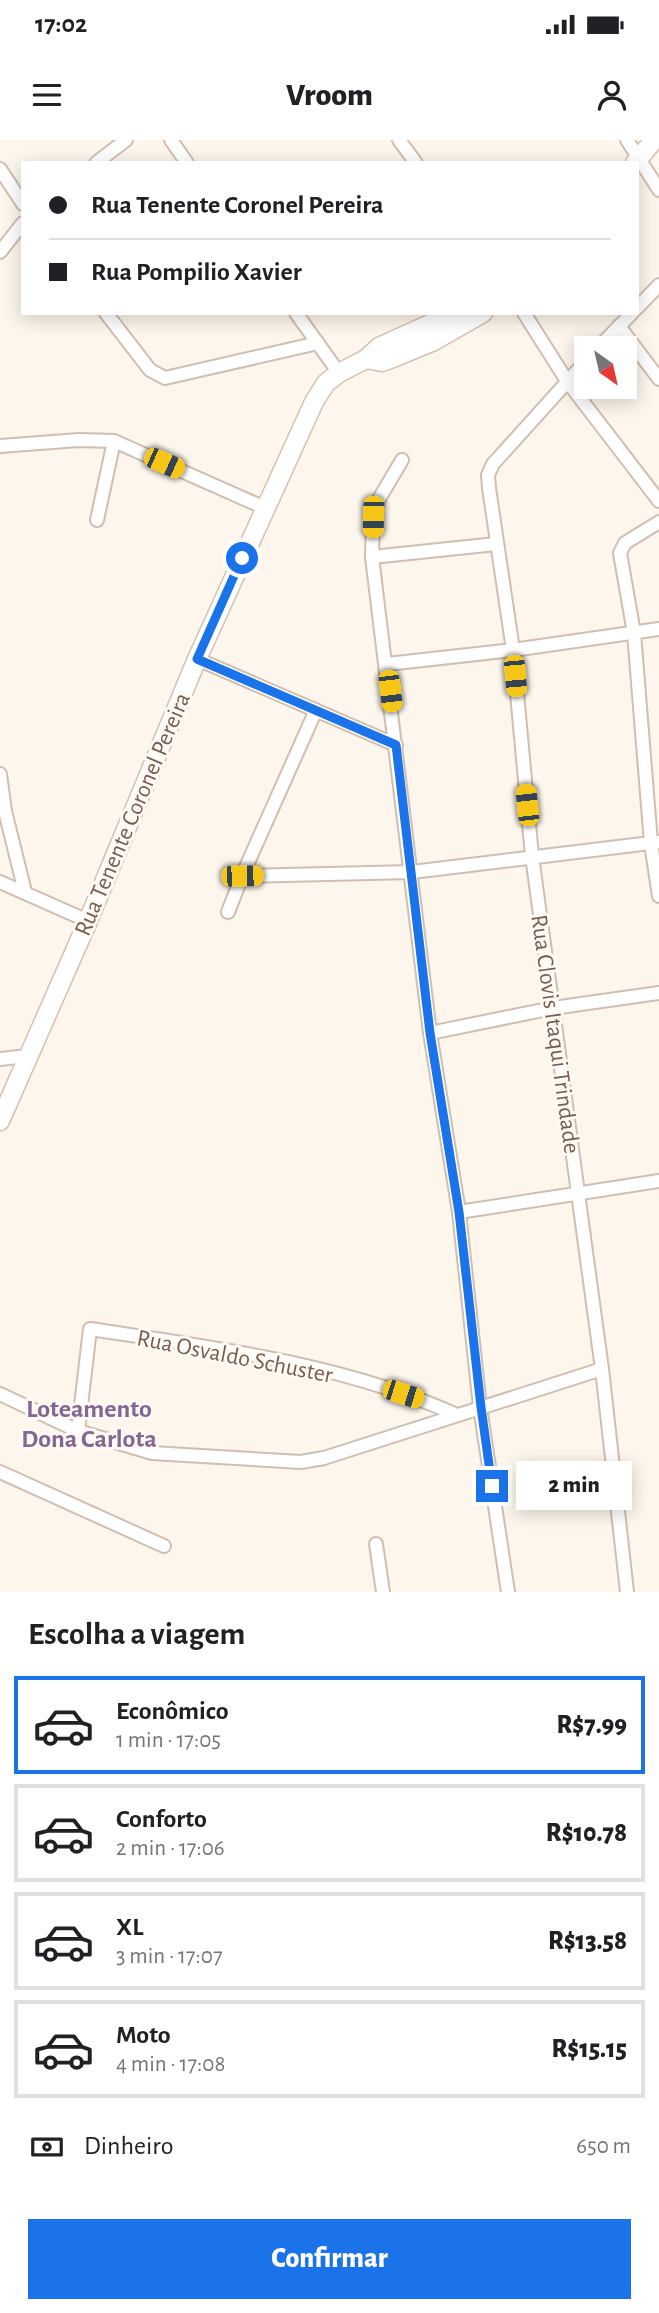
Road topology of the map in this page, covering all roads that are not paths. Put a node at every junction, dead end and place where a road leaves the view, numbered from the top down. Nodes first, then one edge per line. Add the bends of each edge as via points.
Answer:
1 (126, 140) edge
2 (171, 140) edge
3 (399, 140) edge
4 (627, 140) edge
5 (653, 141) edge
6 (637, 160) edge
7 (99, 161) edge
8 (186, 161) edge
9 (415, 161) edge
10 (639, 163) edge
11 (0, 169) edge
12 (659, 190) edge
13 (21, 201) edge
14 (21, 226) edge
15 (0, 252) edge
16 (659, 285) edge
17 (639, 306) edge
18 (108, 315) edge
19 (297, 315) edge
20 (450, 315) edge
21 (480, 315) edge
22 (525, 315) edge
23 (630, 315) edge
24 (620, 326) junction
25 (610, 336) edge
26 (318, 343) junction
27 (366, 359) junction
28 (339, 373) junction
29 (574, 373) edge
30 (659, 379) edge
31 (567, 381) junction
32 (114, 441) junction
33 (0, 446) edge
34 (402, 460) dead end
35 (659, 501) edge
36 (265, 508) junction
37 (97, 520) dead end
38 (659, 522) edge
39 (496, 544) junction
40 (372, 557) junction
41 (659, 629) edge
42 (634, 634) junction
43 (513, 650) junction
44 (197, 659) junction
45 (387, 664) junction
46 (316, 710) junction
47 (396, 745) junction
48 (0, 774) edge
49 (3, 811) edge
50 (655, 843) edge
51 (532, 856) junction
52 (412, 872) junction
53 (242, 876) junction
54 (0, 883) edge
55 (25, 892) junction
56 (659, 896) edge
57 (228, 912) dead end
58 (88, 921) junction
59 (659, 993) edge
60 (553, 1008) junction
61 (430, 1033) junction
62 (27, 1056) junction
63 (0, 1059) edge
64 (0, 1121) edge
65 (659, 1181) edge
66 (578, 1194) junction
67 (459, 1212) junction
68 (602, 1369) junction
69 (0, 1394) edge
70 (481, 1407) junction
71 (457, 1415) junction
72 (78, 1431) junction
73 (0, 1472) edge
74 (376, 1544) dead end
75 (164, 1546) dead end
76 (383, 1592) edge
77 (508, 1592) edge
78 (628, 1592) edge

1 - 7 street
2 - 8 street
3 - 9 street
4 - 6 street
5 - 6 main road
10 - 12 street
11 - 13 street
14 - 15 street
16 - 17 street
18 - 26 street via 150,370 165,377
19 - 26 street
20 - 27 main road via 379,347
21 - 27 main road via 393,358 382,362
22 - 31 street
23 - 24 street
24 - 25 street
24 - 30 street
26 - 28 street
27 - 28 main road
28 - 36 main road, Rua Tenente Coronel Pereira via 314,401
29 - 31 street
31 - 35 street
31 - 39 street, Rua Clovis Itaqui Trindade via 488,475
32 - 33 street
32 - 36 street
32 - 37 street
34 - 40 street via 373,517
36 - 44 main road, Rua Tenente Coronel Pereira
38 - 42 street via 621,548
39 - 40 street
39 - 43 street, Rua Clovis Itaqui Trindade
40 - 45 street
41 - 42 street
42 - 43 street
42 - 50 street
43 - 45 street
43 - 51 street, Rua Clovis Itaqui Trindade
44 - 46 street
44 - 58 main road, Rua Tenente Coronel Pereira
45 - 47 street
46 - 47 street
46 - 53 street
47 - 52 street
48 - 49 street
49 - 55 street
50 - 51 street
50 - 56 street
51 - 52 street
51 - 60 street, Rua Clovis Itaqui Trindade
52 - 53 street
52 - 61 street
53 - 57 street
54 - 55 street
55 - 58 street
58 - 62 main road, Rua Tenente Coronel Pereira
59 - 60 street
60 - 61 street
60 - 66 street, Rua Clovis Itaqui Trindade
61 - 67 street
62 - 63 street
62 - 64 main road, Rua Tenente Coronel Pereira
65 - 66 street
66 - 67 street
66 - 68 street, Rua Clovis Itaqui Trindade
67 - 70 street
68 - 70 street
68 - 78 street, Rua Clovis Itaqui Trindade
69 - 72 street
70 - 71 street
70 - 77 street
71 - 72 street via 301,1462 152,1453
71 - 72 street, Rua Osvaldo Schuster via 291,1361 90,1329
73 - 75 street
74 - 76 street

